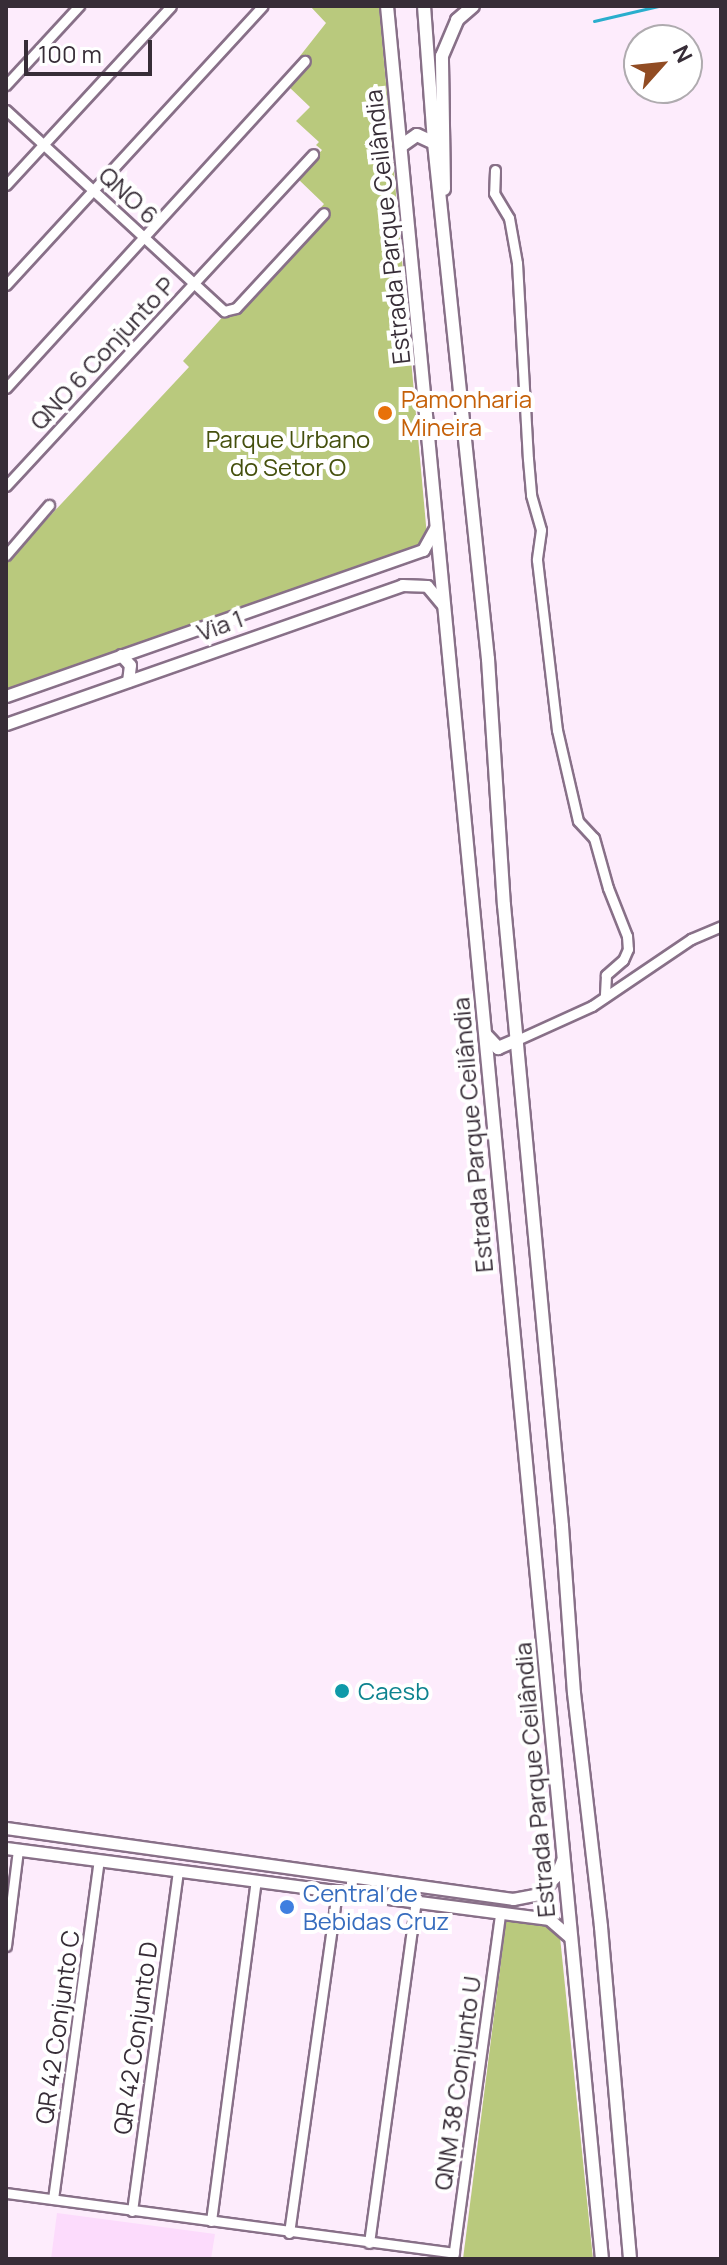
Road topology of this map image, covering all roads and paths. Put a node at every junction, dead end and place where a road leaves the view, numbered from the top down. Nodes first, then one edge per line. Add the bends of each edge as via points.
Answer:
1 (79, 6) edge
2 (171, 6) edge
3 (263, 6) edge
4 (387, 6) edge
5 (424, 6) edge
6 (473, 6) edge
7 (305, 61) dead end
8 (6, 85) edge
9 (6, 110) edge
10 (434, 143) junction
11 (44, 145) junction
12 (401, 146) junction
13 (313, 154) dead end
14 (495, 170) dead end
15 (6, 185) edge
16 (94, 190) junction
17 (440, 203) junction
18 (324, 213) dead end
19 (146, 237) junction
20 (195, 283) junction
21 (6, 285) edge
22 (6, 388) edge
23 (6, 486) edge
24 (49, 505) dead end
25 (436, 527) junction
26 (6, 555) edge
27 (443, 605) junction
28 (121, 655) junction
29 (128, 681) junction
30 (6, 696) edge
31 (6, 724) edge
32 (721, 926) edge
33 (605, 997) junction
34 (486, 1035) junction
35 (517, 1040) junction
36 (568, 1615) junction
37 (541, 1617) junction
38 (6, 1828) edge
39 (12, 1849) edge
40 (99, 1860) junction
41 (562, 1860) junction
42 (178, 1871) junction
43 (256, 1881) junction
44 (337, 1892) junction
45 (513, 1899) junction
46 (416, 1902) junction
47 (500, 1913) junction
48 (513, 1915) junction
49 (571, 1938) junction
50 (6, 1946) edge
51 (6, 2193) edge
52 (53, 2199) junction
53 (132, 2211) junction
54 (211, 2221) junction
55 (289, 2233) junction
56 (369, 2243) junction
57 (453, 2256) edge
58 (602, 2259) edge
59 (630, 2259) edge

1 - 8 street
2 - 11 street
3 - 16 street
4 - 12 highway, Estrada Parque Ceilândia
5 - 10 highway, Estrada Parque Ceilândia
6 - 17 highway via 457,20 442,56 445,183
7 - 19 street
9 - 11 street, QNO 6
10 - 12 highway via 417,135
10 - 17 highway, Estrada Parque Ceilândia
11 - 15 street
11 - 16 street, QNO 6
12 - 25 highway, Estrada Parque Ceilândia
13 - 20 street, QNO 6 Conjunto P
14 - 33 street via 494,193 509,218 517,263 529,471 541,530 537,560 557,730 578,821 594,838 627,936 623,960 606,975
16 - 19 street, QNO 6
16 - 21 street
17 - 35 highway, Estrada Parque Ceilândia via 485,629
18 - 20 street, QNO 6 via 236,308 224,311
19 - 20 street, QNO 6
19 - 22 street
20 - 23 street, QNO 6 Conjunto P
24 - 26 street
25 - 27 highway, Estrada Parque Ceilândia
25 - 28 main road, Via 1 via 423,550
27 - 29 main road, Via 1 via 427,586 402,585
27 - 34 highway, Estrada Parque Ceilândia
28 - 29 main road via 130,665
28 - 30 main road, Via 1
29 - 31 main road, Via 1
32 - 33 street via 691,939
33 - 35 street
34 - 35 highway via 498,1048
34 - 37 highway, Estrada Parque Ceilândia
35 - 36 highway, Estrada Parque Ceilândia
36 - 37 highway via 552,1606
36 - 59 highway, Estrada Parque Ceilândia
37 - 41 highway, Estrada Parque Ceilândia
38 - 45 main road
39 - 40 main road
39 - 50 street
40 - 42 main road
40 - 52 street, QR 42 Conjunto C
41 - 45 main road via 539,1894
41 - 49 highway, Estrada Parque Ceilândia
42 - 43 main road
42 - 53 street, QR 42 Conjunto D
43 - 44 main road
43 - 54 street
44 - 46 main road
44 - 55 street
45 - 48 main road
46 - 47 main road
46 - 56 street
47 - 48 main road
47 - 57 street, QNM 38 Conjunto U
48 - 49 main road via 556,1922
49 - 58 highway, Estrada Parque Ceilândia
51 - 52 street
52 - 53 street
53 - 54 street
54 - 55 street
55 - 56 street
56 - 57 street

